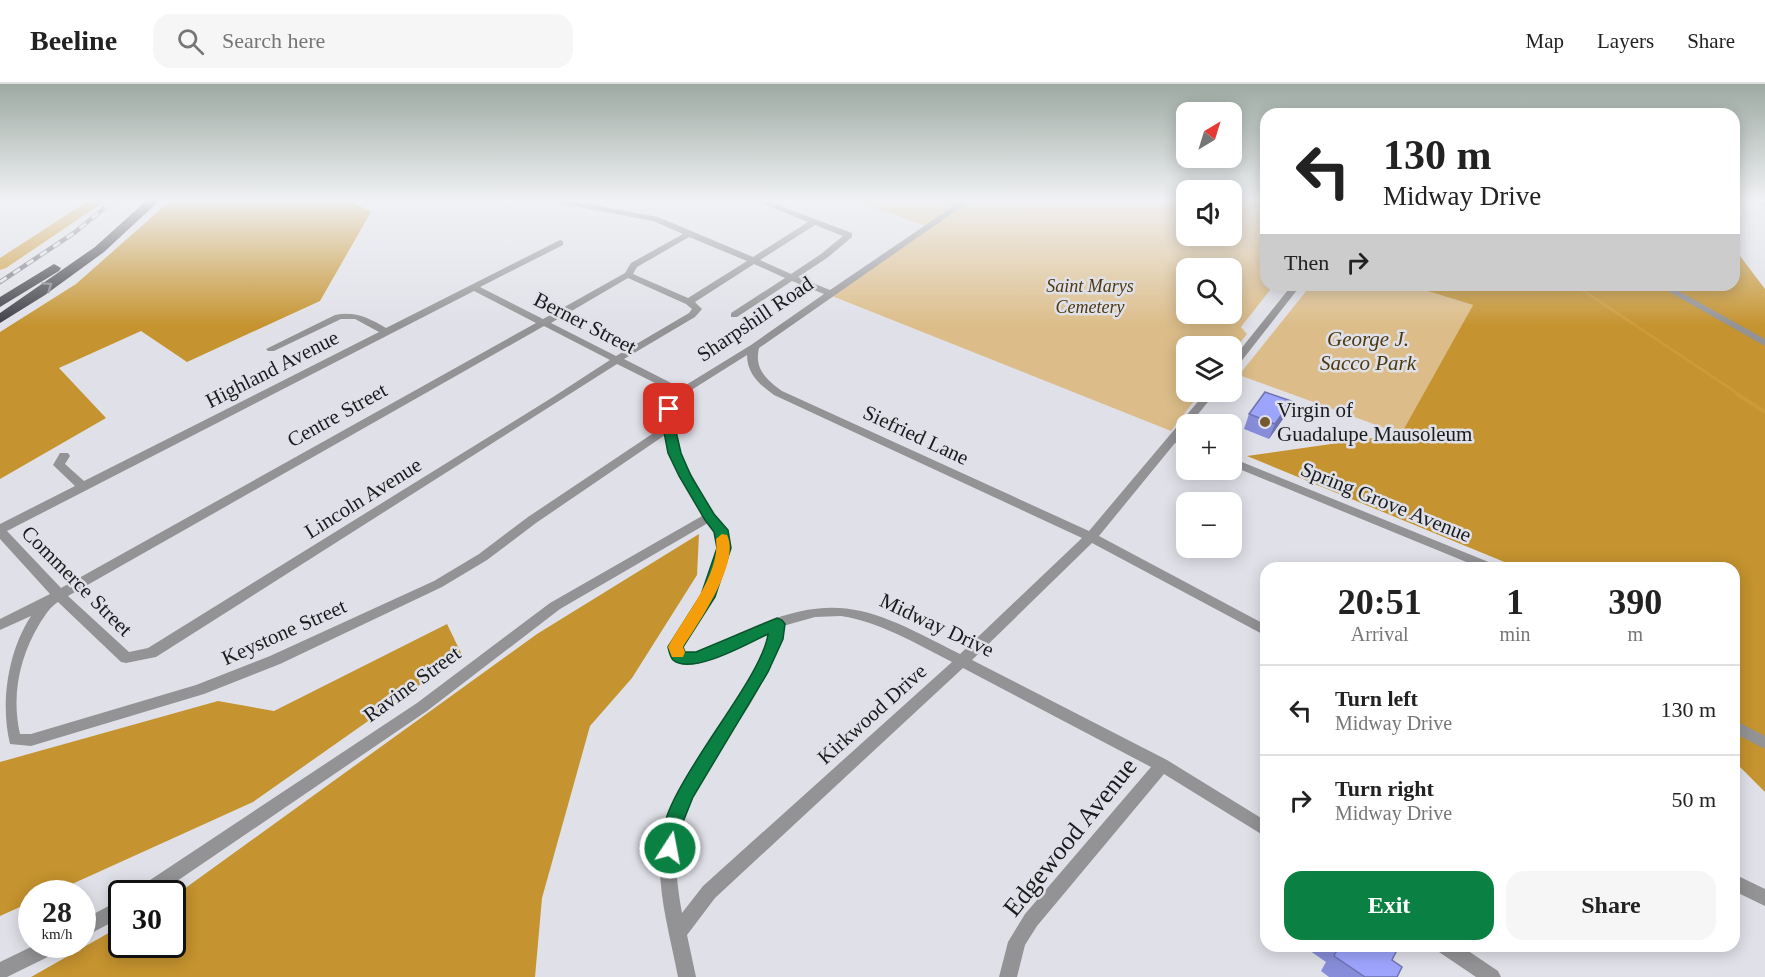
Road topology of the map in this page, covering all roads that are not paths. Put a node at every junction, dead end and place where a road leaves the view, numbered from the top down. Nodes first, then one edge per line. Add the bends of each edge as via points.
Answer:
1 (89, 243) edge
2 (106, 243) edge
3 (560, 243) dead end
4 (673, 243) edge
5 (708, 243) edge
6 (782, 243) edge
7 (840, 243) edge
8 (904, 243) edge
9 (752, 262) junction
10 (628, 275) junction
11 (790, 278) junction
12 (473, 287) junction
13 (1292, 291) edge
14 (1672, 291) edge
15 (829, 293) junction
16 (689, 302) junction
17 (0, 303) edge
18 (734, 315) dead end
19 (0, 319) edge
20 (544, 322) junction
21 (386, 332) junction
22 (1765, 343) edge
23 (754, 347) junction
24 (271, 349) dead end
25 (1242, 354) edge
26 (616, 360) junction
27 (681, 392) junction
28 (669, 427) junction
29 (1176, 444) edge
30 (64, 456) dead end
31 (1242, 466) edge
32 (82, 486) junction
33 (709, 517) junction
34 (0, 530) edge
35 (1091, 537) junction
36 (1477, 562) edge
37 (53, 598) junction
38 (777, 624) junction
39 (0, 625) edge
40 (1260, 627) edge
41 (126, 658) joint
42 (962, 660) junction
43 (1740, 729) edge
44 (1765, 743) edge
45 (1162, 765) junction
46 (1260, 826) edge
47 (165, 880) edge
48 (1740, 885) edge
49 (1765, 898) edge
50 (679, 931) junction
51 (1454, 952) edge
52 (27, 958) edge
53 (0, 971) edge
54 (687, 977) edge
55 (1008, 977) edge
56 (1492, 977) edge

1 - 17 highway
19 -> 2 highway
3 - 12 street, Highland Avenue
4 - 10 street, Centre Street via 634,265
5 - 9 street
6 - 9 street
7 - 11 street
8 - 15 street, Sharpshill Road
9 - 11 street
9 - 16 street
10 - 16 street
10 - 20 street, Centre Street
11 - 15 street
11 - 18 street
12 - 20 street, Berner Street
12 - 21 street, Highland Avenue
13 - 25 street
14 - 22 street
15 - 23 street, Sharpshill Road
16 - 26 street, Lincoln Avenue via 697,309 692,315
20 - 26 street, Berner Street
20 - 37 street, Centre Street
21 - 24 street via 349,314
21 - 32 street, Highland Avenue
23 - 27 street, Sharpshill Road
23 - 35 street, Siefried Lane via 750,357 752,368 761,381 778,393
26 - 27 street, Berner Street
26 - 41 street, Lincoln Avenue via 151,653
27 - 28 street via 669,409
28 - 33 street via 681,468
28 - 37 street, Keystone Street via 438,584 275,660 199,690 31,740 15,740 10,728 14,664 33,623
29 - 35 street, Kirkwood Drive
30 - 32 street via 59,465
31 - 36 street, Spring Grove Avenue
32 - 34 street, Highland Avenue
33 - 38 street, Midway Drive via 721,530 724,548 708,597 675,647 678,656 697,658
33 - 47 street, Ravine Street via 555,606 422,707
34 - 37 street, Commerce Street
35 - 40 street
35 - 42 street, Kirkwood Drive
37 - 39 street, Centre Street
37 - 41 street, Commerce Street
38 - 42 street, Midway Drive via 804,614 831,611 863,615
38 - 50 street via 775,639 760,672 686,793 672,827 668,868
42 - 45 street, Midway Drive
42 - 50 street, Kirkwood Drive via 709,892
43 - 44 street
45 - 46 street, Midway Drive
45 - 55 street, Edgewood Avenue via 1031,920 1017,942
48 - 49 street
50 - 54 street
51 - 56 street
52 - 53 street

